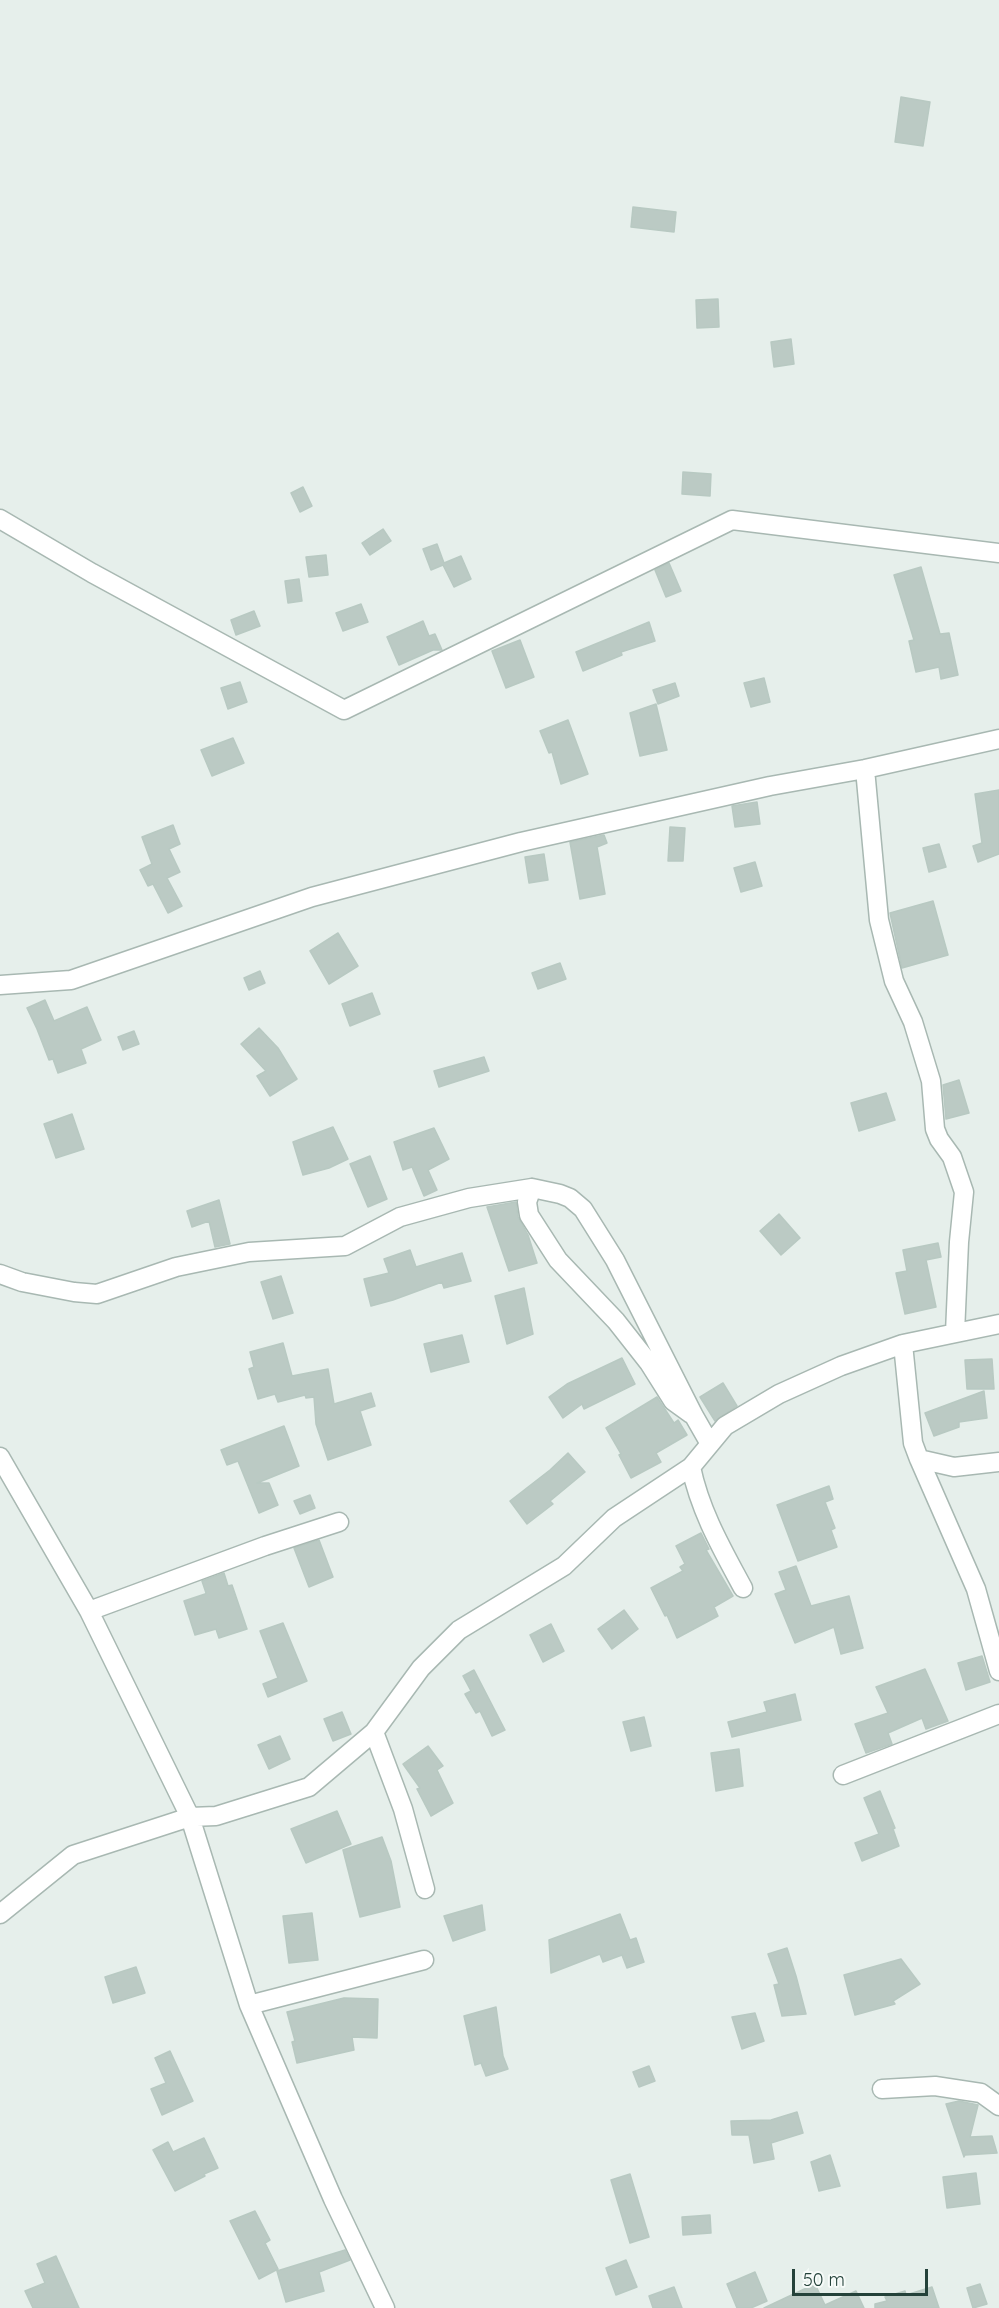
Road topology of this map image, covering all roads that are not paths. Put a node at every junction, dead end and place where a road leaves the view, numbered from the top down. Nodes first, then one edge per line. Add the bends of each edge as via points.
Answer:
1 (0, 519) edge
2 (999, 553) edge
3 (999, 739) edge
4 (866, 769) junction
5 (0, 985) edge
6 (532, 1188) junction
7 (0, 1274) edge
8 (999, 1324) edge
9 (955, 1333) junction
10 (903, 1344) junction
11 (694, 1416) junction
12 (710, 1444) junction
13 (0, 1457) edge
14 (920, 1459) junction
15 (999, 1462) edge
16 (691, 1467) junction
17 (339, 1522) dead end
18 (743, 1588) dead end
19 (89, 1611) junction
20 (999, 1671) edge
21 (999, 1714) edge
22 (374, 1732) junction
23 (843, 1774) dead end
24 (190, 1817) junction
25 (425, 1889) dead end
26 (0, 1914) edge
27 (424, 1960) dead end
28 (249, 2005) junction
29 (882, 2089) dead end
30 (999, 2106) edge
31 (385, 2308) edge

1 - 2 street via 344,710 732,520
3 - 4 street
4 - 5 street via 770,786 520,842 312,897 72,980
4 - 9 street via 879,920 894,981 913,1022 931,1081 935,1129 952,1156 964,1192
6 - 7 street via 469,1198 400,1218 345,1246 249,1252 176,1267 97,1294 22,1282
6 - 11 street via 527,1202 530,1215 558,1260 616,1321 673,1401
6 - 11 street via 570,1198 583,1209 615,1260
8 - 9 street
9 - 10 street
10 - 12 street via 779,1394 725,1426
10 - 14 street via 913,1443
11 - 12 street
12 - 16 street
13 - 19 street
14 - 15 street via 954,1467
14 - 20 street via 976,1589
16 - 18 street via 711,1527
16 - 22 street via 614,1518 564,1566 459,1630 421,1668
17 - 19 street
19 - 24 street
21 - 23 street
22 - 24 street via 309,1787 216,1816
22 - 25 street via 403,1809
24 - 26 street via 73,1855
24 - 28 street
27 - 28 street
28 - 31 street
29 - 30 street via 935,2086 981,2093

